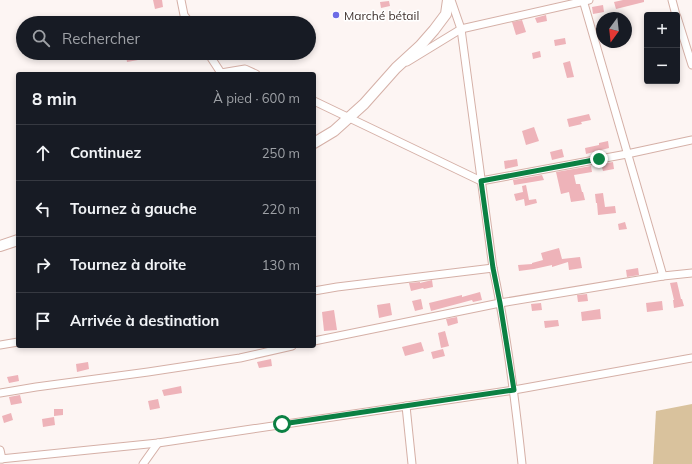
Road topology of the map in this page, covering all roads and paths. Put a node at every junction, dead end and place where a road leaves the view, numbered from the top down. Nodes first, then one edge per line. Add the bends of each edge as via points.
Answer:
1 (181, 0) edge
2 (448, 0) edge
3 (451, 0) edge
4 (586, 0) edge
5 (672, 0) edge
6 (676, 12) edge
7 (185, 16) edge
8 (680, 26) edge
9 (461, 29) junction
10 (213, 60) edge
11 (692, 65) edge
12 (396, 68) junction
13 (220, 72) edge
14 (227, 72) edge
15 (252, 72) edge
16 (316, 103) edge
17 (349, 118) junction
18 (692, 140) edge
19 (316, 142) edge
20 (627, 154) junction
21 (481, 181) junction
22 (16, 241) edge
23 (0, 246) edge
24 (493, 268) junction
25 (692, 273) edge
26 (663, 276) junction
27 (316, 291) edge
28 (500, 303) junction
29 (316, 341) edge
30 (16, 342) edge
31 (0, 345) edge
32 (283, 348) edge
33 (692, 358) edge
34 (514, 390) junction
35 (0, 393) edge
36 (406, 406) junction
37 (158, 443) junction
38 (0, 450) edge
39 (1, 459) edge
40 (143, 464) edge
41 (412, 464) edge
42 (522, 464) edge

1 - 7 street
2 - 12 street via 446,14 434,30
3 - 9 street
4 - 9 street
4 - 20 street
5 - 6 street
8 - 11 street
9 - 12 street
9 - 21 street
10 - 13 street
12 - 17 street
14 - 15 street via 245,69
16 - 17 street
17 - 19 street
17 - 21 street
18 - 20 street
20 - 21 street
20 - 26 street
21 - 24 street
22 - 23 street
24 - 27 street
24 - 28 street
25 - 26 street
26 - 28 street
28 - 29 street
28 - 34 street
30 - 31 street
32 - 35 street via 240,358
33 - 34 street
34 - 36 street
34 - 42 street
36 - 37 street
36 - 41 street
37 - 39 street
37 - 40 street
38 - 39 street

